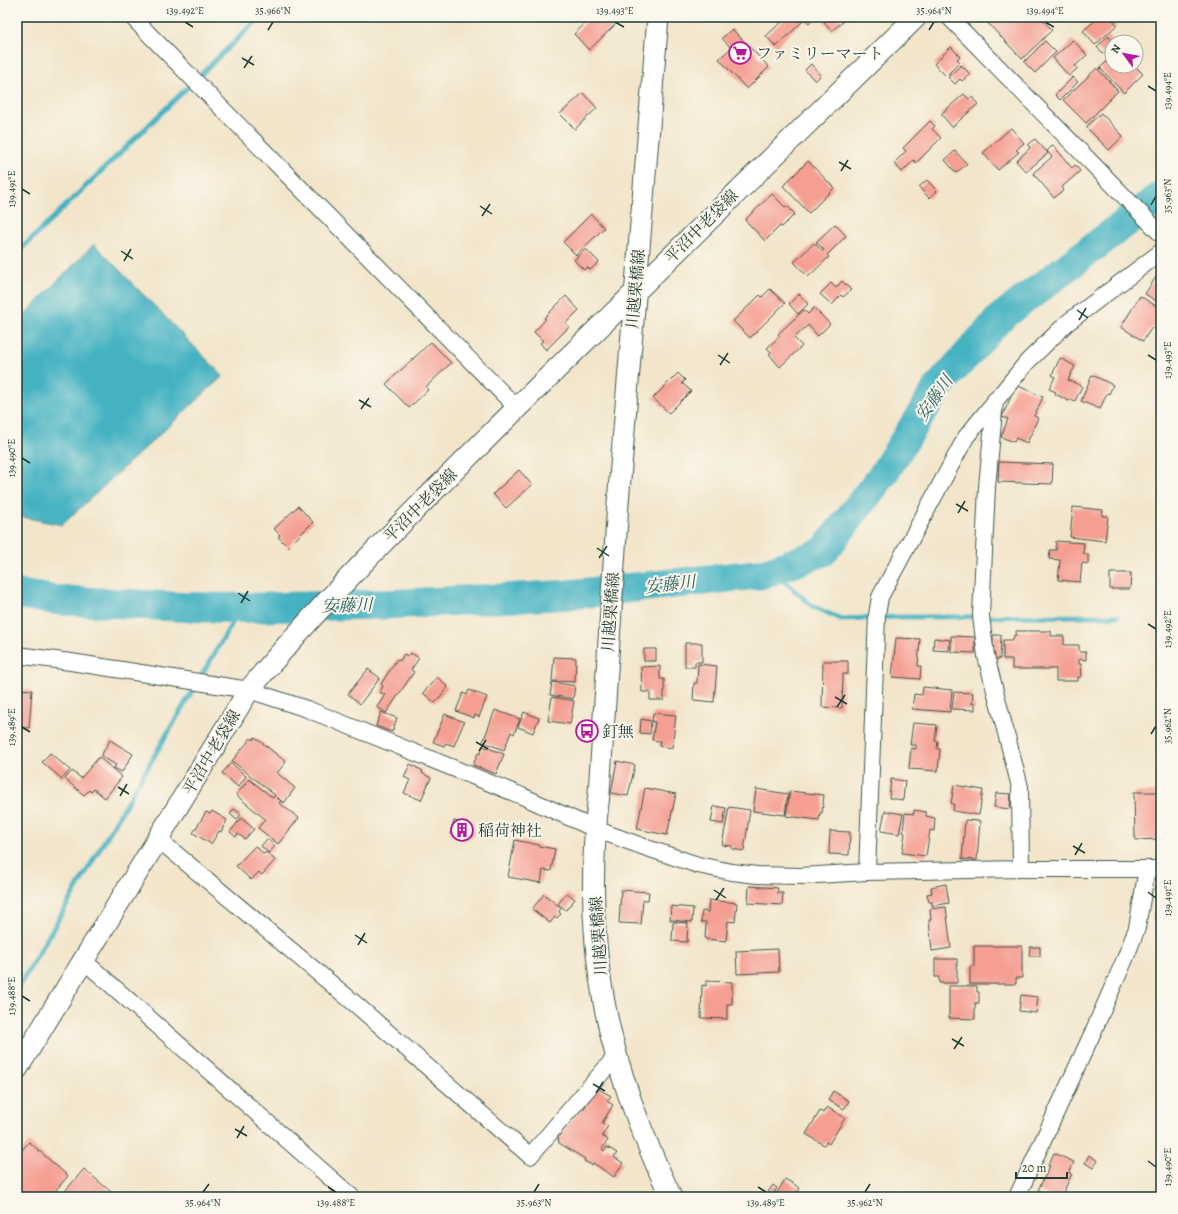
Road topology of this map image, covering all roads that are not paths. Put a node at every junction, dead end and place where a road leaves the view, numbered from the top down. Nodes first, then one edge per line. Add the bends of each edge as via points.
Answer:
1 (132, 17) edge
2 (658, 17) edge
3 (916, 17) edge
4 (949, 17) edge
5 (1161, 234) edge
6 (1161, 252) edge
7 (635, 292) junction
8 (995, 400) junction
9 (517, 408) junction
10 (17, 655) edge
11 (249, 690) junction
12 (595, 829) junction
13 (158, 839) junction
14 (1021, 869) junction
15 (1154, 869) edge
16 (866, 872) junction
17 (83, 960) junction
18 (617, 1055) junction
19 (17, 1069) edge
20 (352, 1197) edge
21 (671, 1197) edge
22 (1017, 1197) edge

1 - 9 street
2 - 7 main road, 川越栗橋線
3 - 7 main road, 平沼中老袋線
4 - 5 street
6 - 8 street via 1067,324 1027,362
7 - 9 main road, 平沼中老袋線
7 - 12 main road, 川越栗橋線
8 - 14 street via 987,487 981,616 986,656 1020,787
8 - 16 street via 966,437 880,597 877,615
9 - 11 main road, 平沼中老袋線 via 366,559 285,646
10 - 11 street
11 - 12 street via 306,709 522,796
11 - 13 main road, 平沼中老袋線
12 - 16 street via 698,865 732,872 801,876
12 - 18 main road, 川越栗橋線 via 594,894 597,954 604,1002
13 - 17 main road, 平沼中老袋線
13 - 18 street via 353,1002 530,1156
14 - 15 street
14 - 16 street
15 - 22 street via 1125,959
17 - 19 main road, 平沼中老袋線
17 - 20 street
18 - 21 main road, 川越栗橋線 via 650,1152

